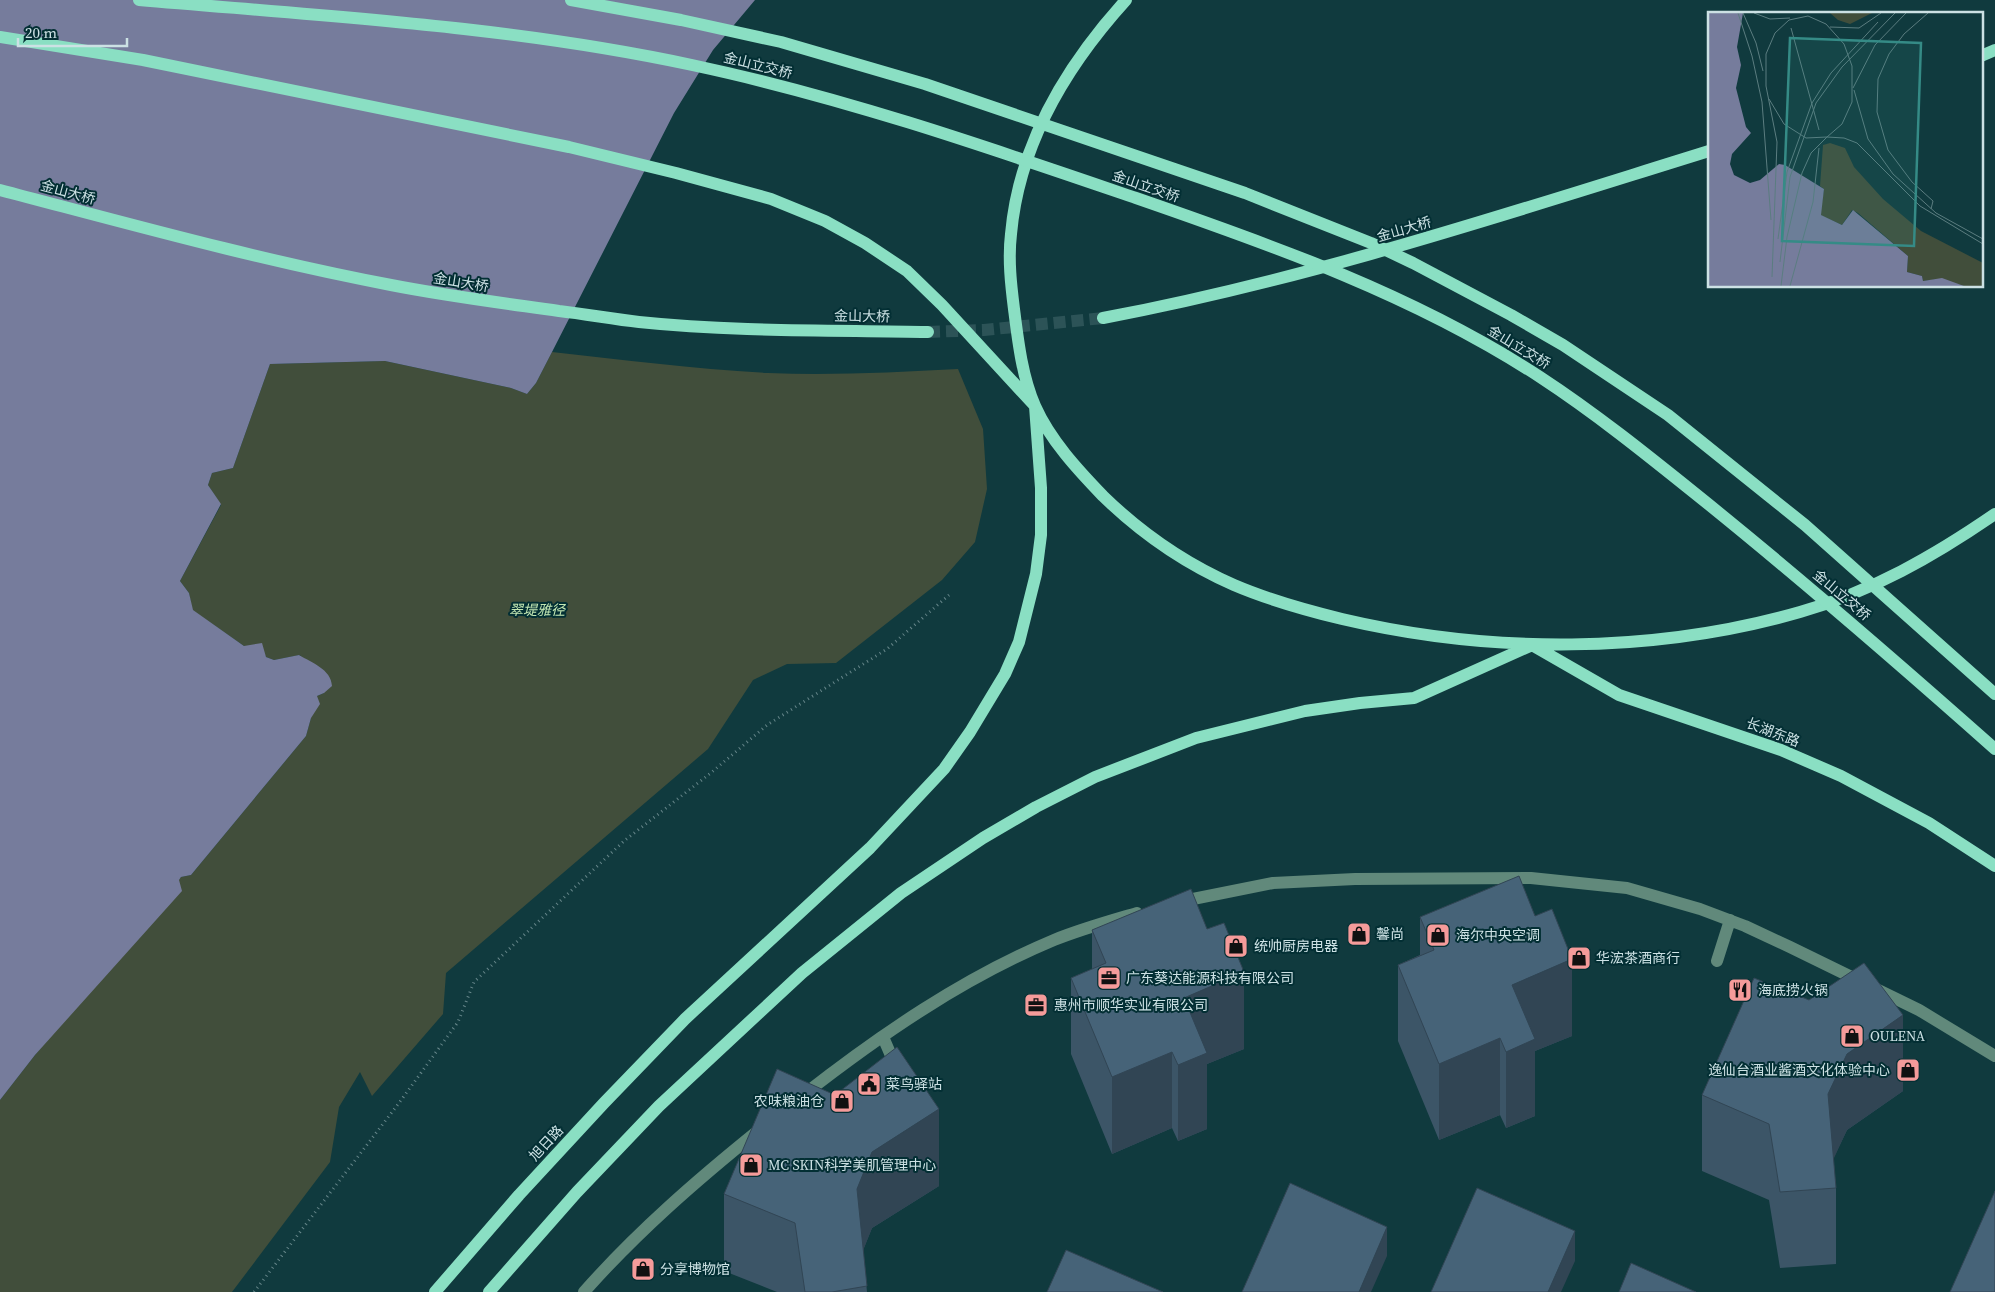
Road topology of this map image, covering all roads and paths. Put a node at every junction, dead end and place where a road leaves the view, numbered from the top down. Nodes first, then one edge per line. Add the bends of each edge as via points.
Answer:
1 (139, 0) edge
2 (570, 0) edge
3 (1126, 0) edge
4 (0, 37) edge
5 (1995, 50) edge
6 (1982, 56) edge
7 (1708, 151) edge
8 (0, 190) edge
9 (1103, 318) tunnel mouth
10 (928, 332) tunnel mouth
11 (1035, 406) junction
12 (1995, 514) edge
13 (949, 596) dead end
14 (1532, 645) junction
15 (1995, 694) edge
16 (1995, 749) edge
17 (1995, 866) edge
18 (1163, 906) edge
19 (1146, 910) edge
20 (1730, 920) junction
21 (1717, 961) dead end
22 (883, 1037) junction
23 (1995, 1056) edge
24 (902, 1081) edge
25 (791, 1104) edge
26 (770, 1121) edge
27 (254, 1292) edge
28 (436, 1292) edge
29 (489, 1292) edge
30 (584, 1292) edge

1 - 16 main road, 金山立交桥, bridge via 507,34 693,65 909,123 1226,229 1366,284 1485,343 1592,413 1781,563
2 - 15 main road, 金山立交桥, bridge via 781,42 925,84 1245,193 1413,263 1563,345 1668,415 1805,525
3 - 11 main road via 1067,74 1031,148 1017,193 1010,235 1011,272 1019,344
4 - 11 main road via 143,60 534,140 771,199 851,235 907,271
5 - 6 main road
7 - 9 main road, 金山大桥 via 1364,256 1247,288
8 - 10 main road, 金山大桥 via 302,266 446,295 676,325
11 - 14 main road via 1071,460 1112,504 1168,549 1231,584 1304,610 1395,631
11 - 28 main road, 旭日路 via 1041,488 1041,535 1036,574 1019,642 1006,674 988,704 944,769 912,805 685,1019 563,1147
12 - 14 main road via 1933,555 1890,578 1849,597 1800,612 1742,627 1686,636
13 - 27 path via 886,649 767,725 624,841 474,982 458,1022
14 - 17 main road, 长湖东路 via 1619,695 1781,750 1842,776 1929,823
14 - 29 main road via 1414,698 1305,711 1196,738 1118,767 1044,803 975,843 901,893 802,973 699,1068 576,1192
18 - 20 street via 1242,888 1306,880 1531,878 1627,888
19 - 22 street via 1084,929 1030,951 961,986
20 - 21 street
20 - 23 street via 1928,1014
22 - 24 street
22 - 25 street
26 - 30 street via 665,1210

